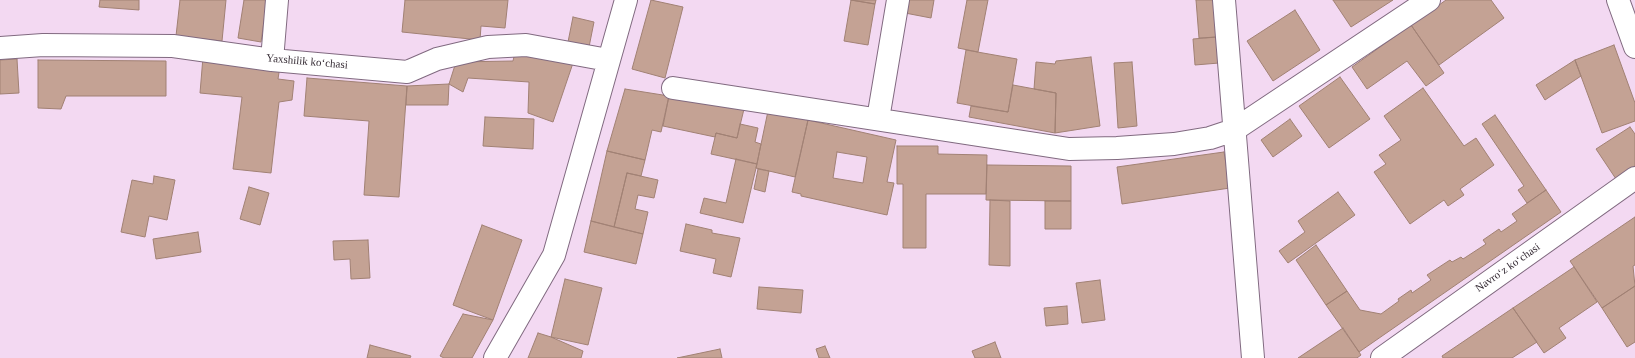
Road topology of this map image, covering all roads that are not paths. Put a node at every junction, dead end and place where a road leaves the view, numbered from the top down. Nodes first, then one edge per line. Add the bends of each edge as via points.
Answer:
1 (277, 0) edge
2 (626, 0) edge
3 (898, 0) edge
4 (1224, 0) edge
5 (1430, 0) edge
6 (1618, 0) edge
7 (0, 48) edge
8 (1635, 48) edge
9 (272, 60) junction
10 (608, 60) junction
11 (673, 88) dead end
12 (878, 119) junction
13 (1234, 130) junction
14 (1635, 178) edge
15 (495, 358) edge
16 (1254, 358) edge
17 (1382, 358) edge

1 - 9 street
2 - 10 street
3 - 12 street
4 - 13 street
5 - 13 street
6 - 8 street
7 - 9 street, Yaxshilik koʻchasi via 43,45 173,46
9 - 10 street, Yaxshilik koʻchasi via 407,72 437,59 488,47 526,45
10 - 15 street via 554,255
11 - 12 street
12 - 13 street via 1069,149 1174,144 1210,138
13 - 16 street
14 - 17 street, Navroʻz koʻchasi

